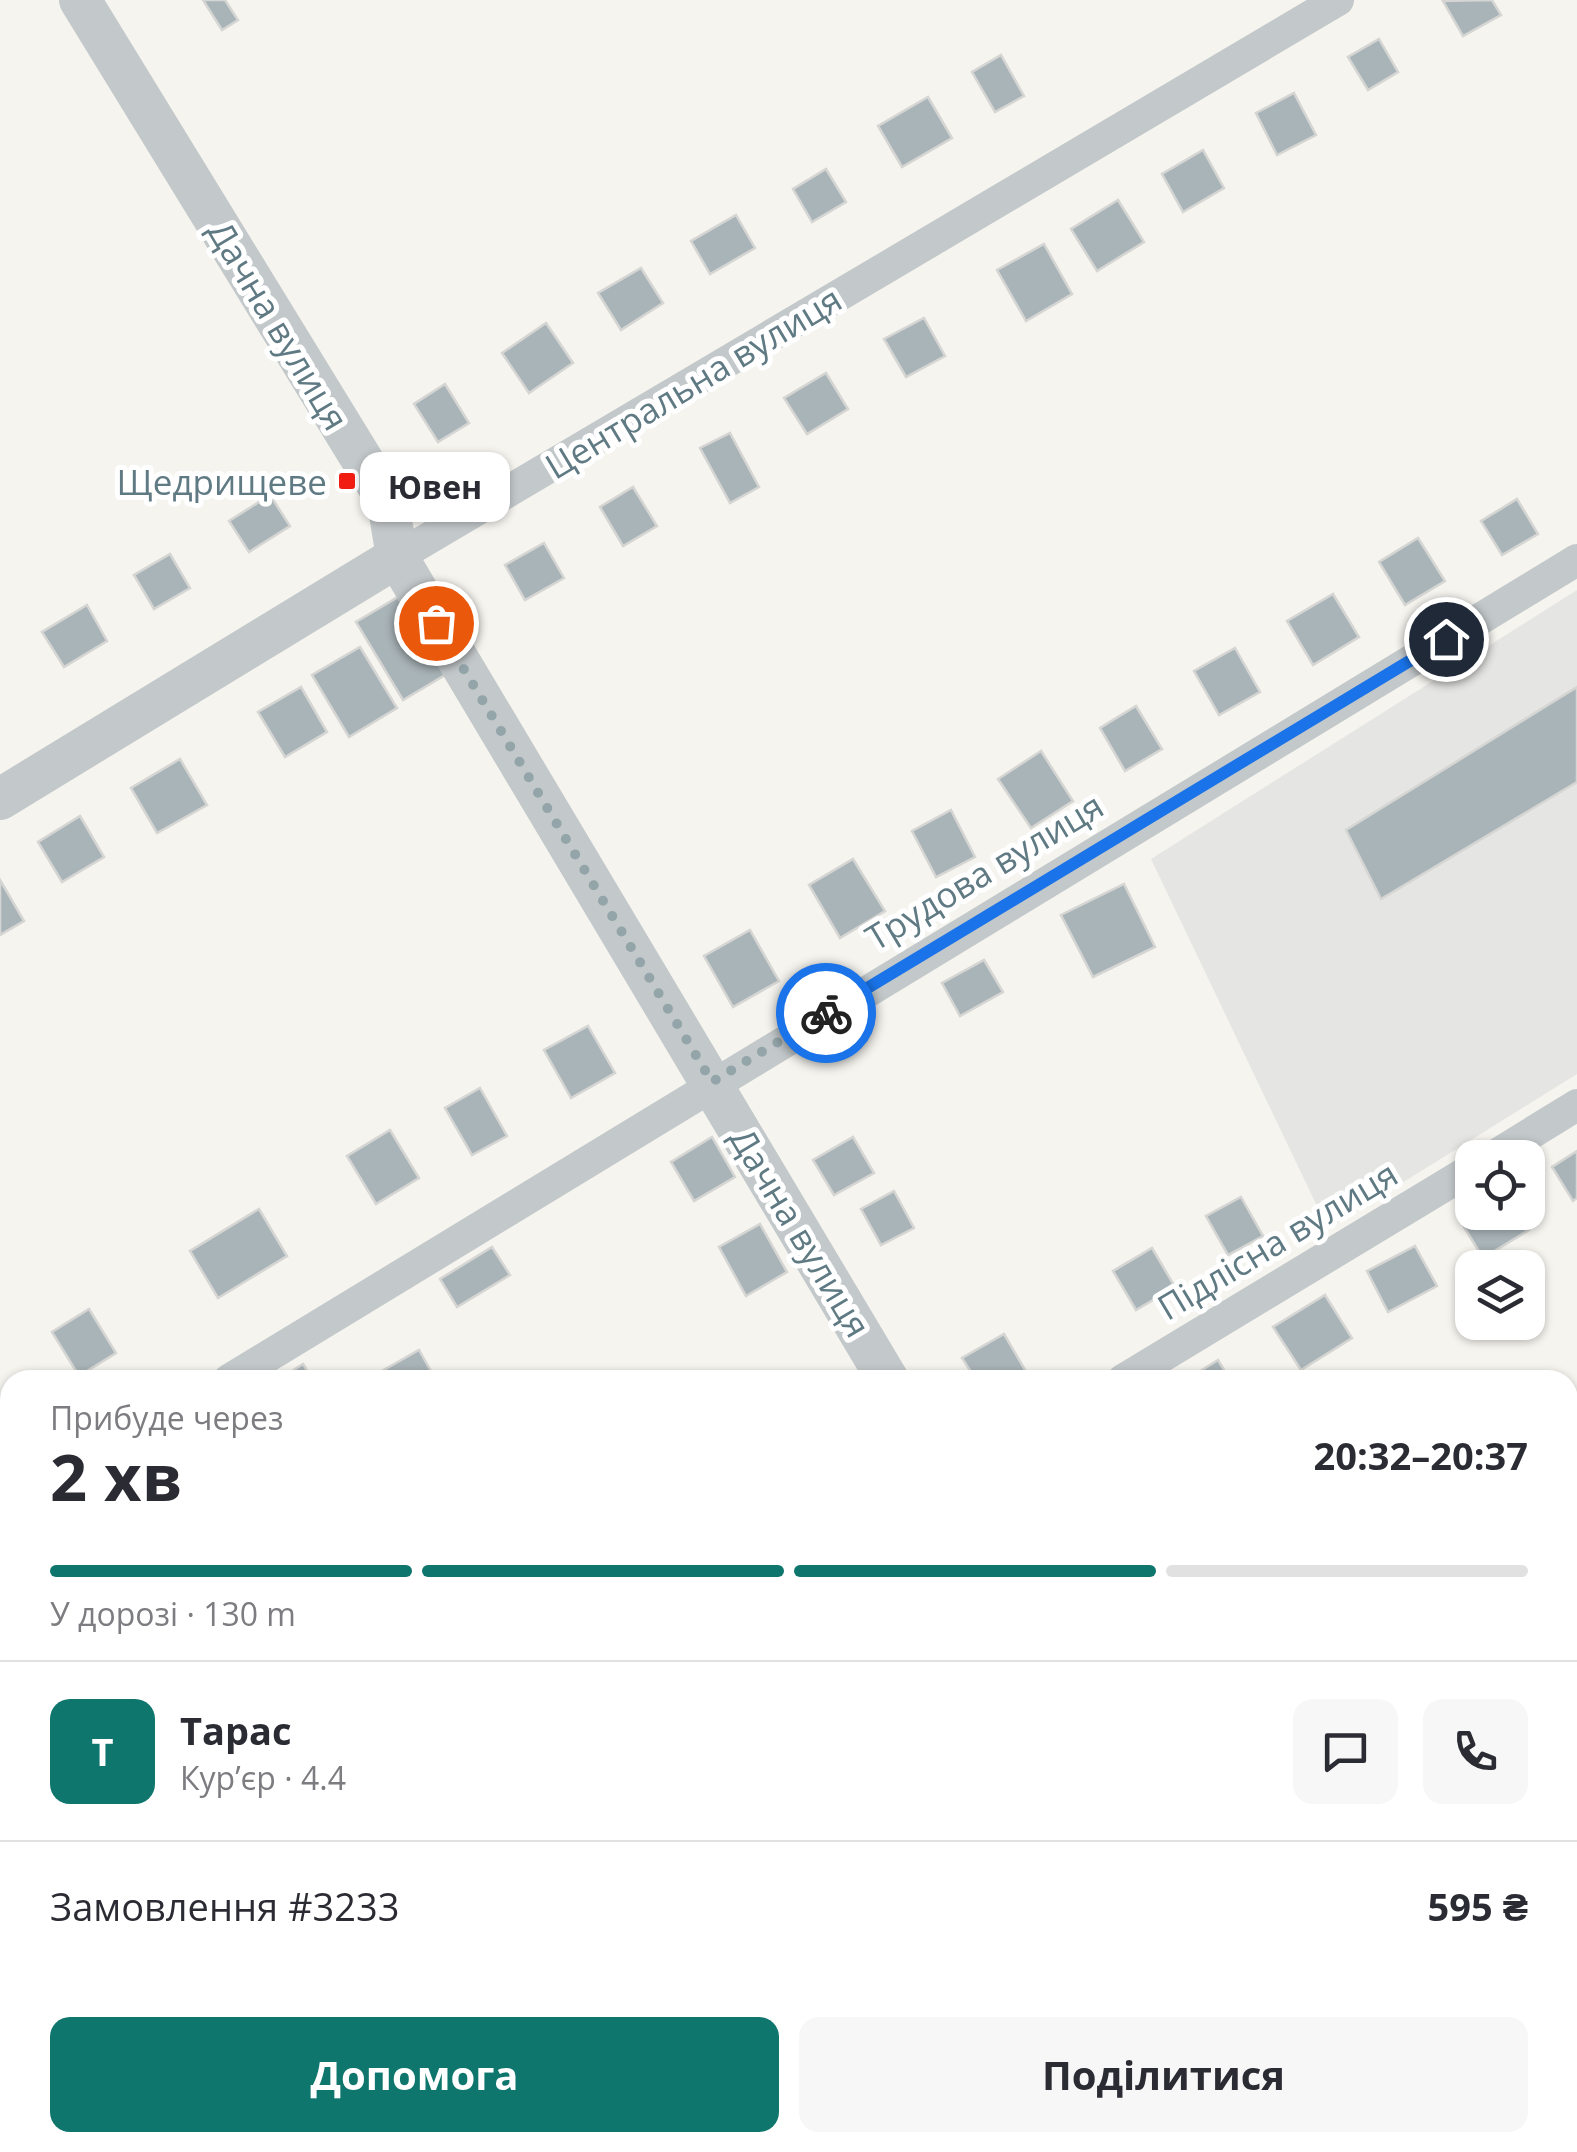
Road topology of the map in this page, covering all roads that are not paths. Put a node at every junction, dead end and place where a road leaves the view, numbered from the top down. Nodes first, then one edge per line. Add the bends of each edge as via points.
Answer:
1 (80, 0) edge
2 (1338, 0) edge
3 (397, 557) junction
4 (1577, 560) edge
5 (0, 799) edge
6 (712, 1082) junction
7 (1577, 1106) edge
8 (1521, 1140) edge
9 (1455, 1178) edge
10 (245, 1370) edge
11 (882, 1370) edge
12 (1139, 1370) edge

1 - 3 street, Дачна вулиця via 388,502
2 - 3 street, Центральна вулиця
3 - 5 street, Центральна вулиця
3 - 6 street, Дачна вулиця
4 - 6 street, Трудова вулиця
6 - 10 street, Трудова вулиця
6 - 11 street, Дачна вулиця
7 - 8 street
9 - 12 street, Підлісна вулиця

